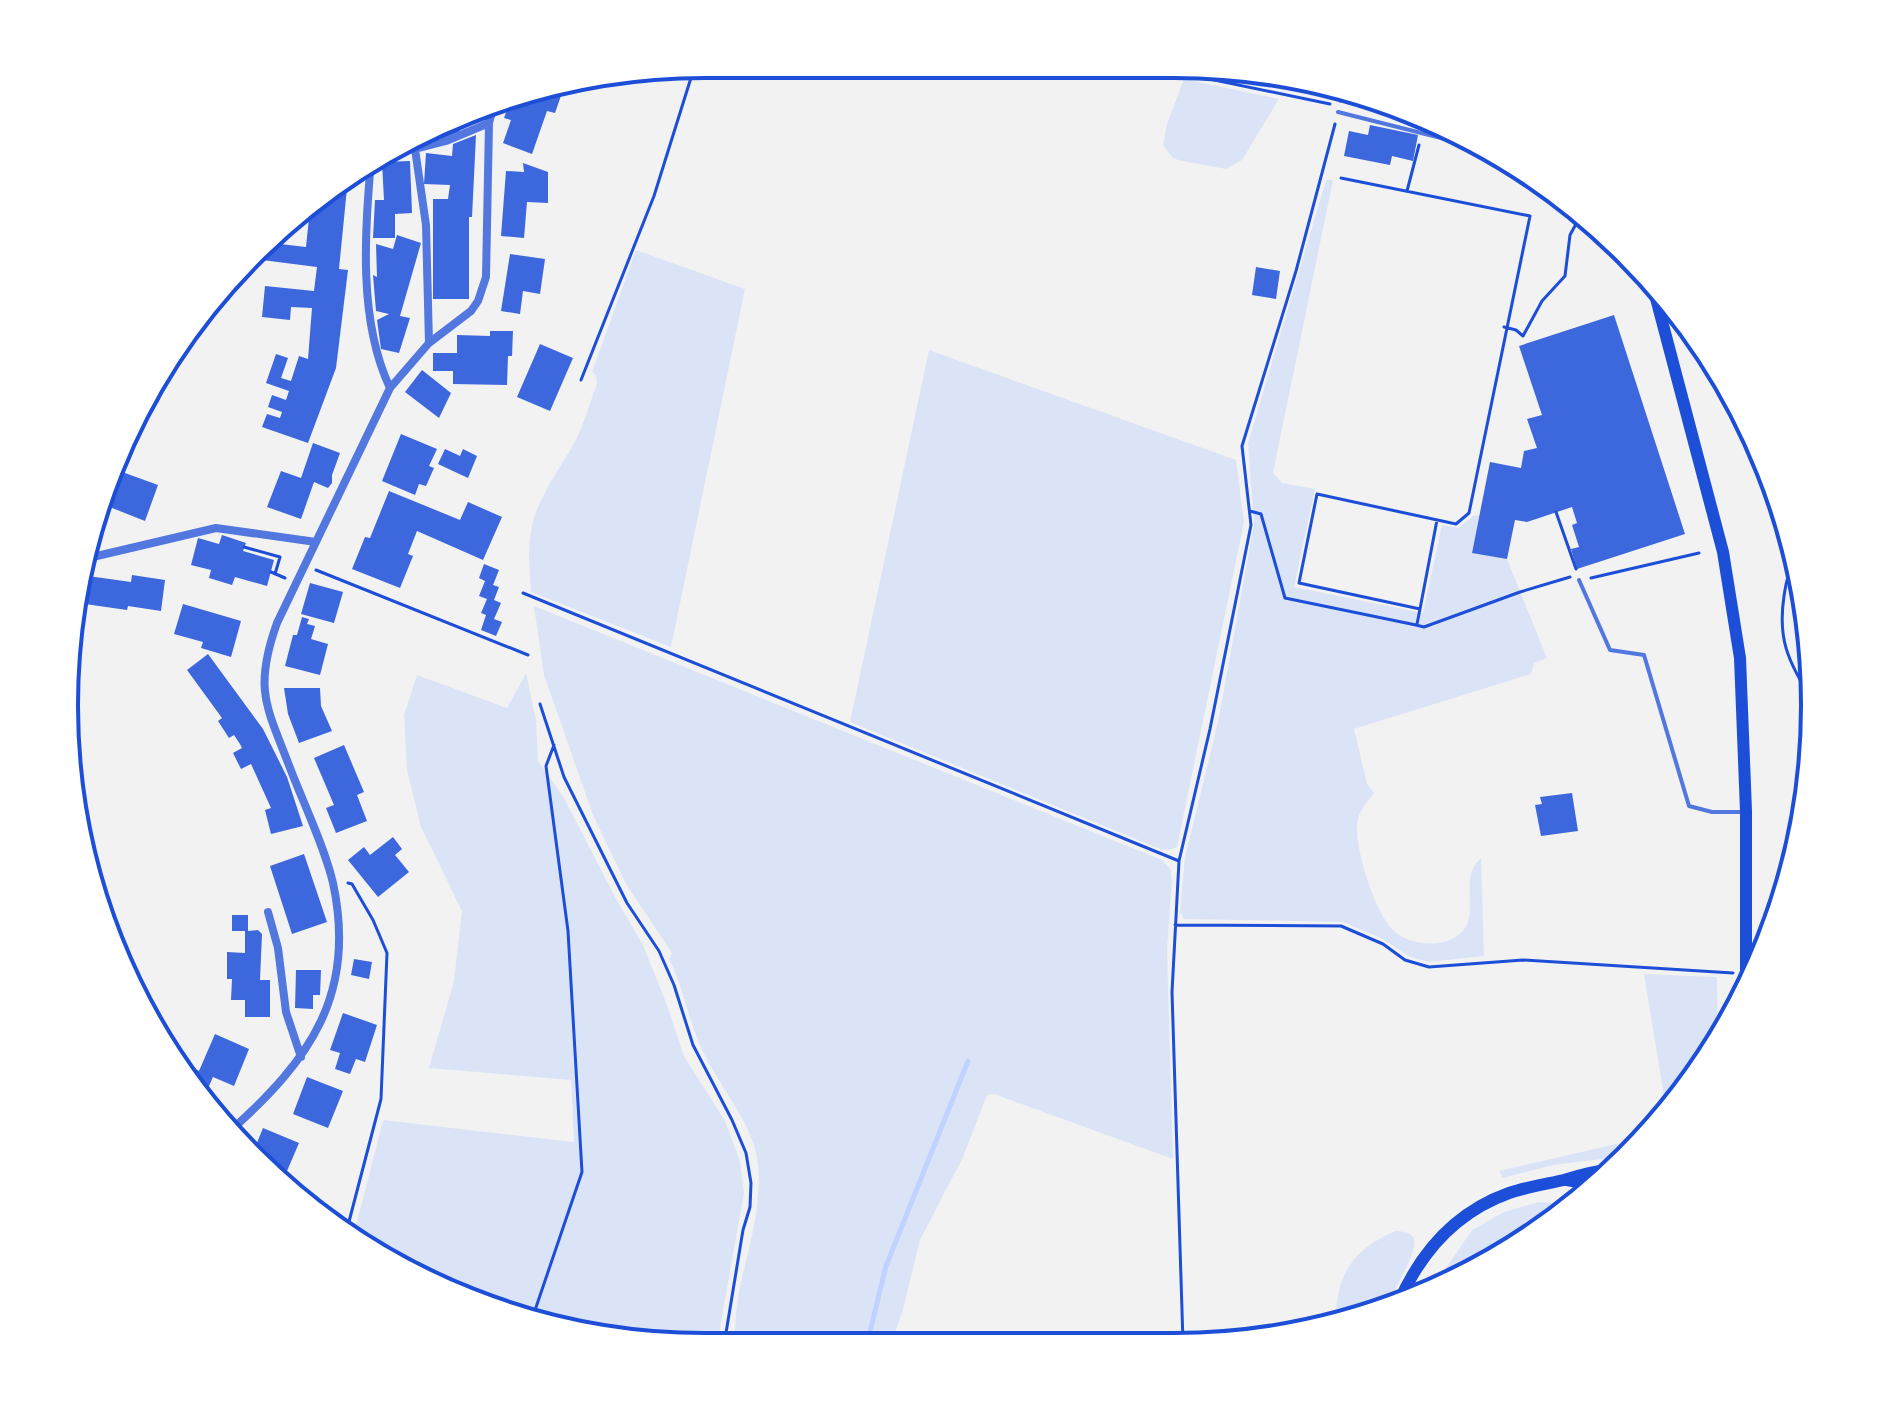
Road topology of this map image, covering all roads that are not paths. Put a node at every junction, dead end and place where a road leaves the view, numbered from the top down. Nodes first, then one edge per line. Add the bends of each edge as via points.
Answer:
1 (1338, 109) road end
2 (491, 116) edge
3 (489, 123) junction
4 (1436, 136) edge
5 (418, 148) edge
6 (415, 149) edge
7 (370, 176) edge
8 (1659, 309) edge
9 (429, 343) junction
10 (390, 388) junction
11 (316, 542) junction
12 (96, 556) edge
13 (1579, 580) road end
14 (1746, 811) junction
15 (268, 912) dead end
16 (1745, 963) edge
17 (301, 1057) junction
18 (238, 1124) edge
19 (1593, 1171) edge
20 (1564, 1180) junction
21 (1580, 1183) edge
22 (1407, 1288) edge

1 - 4 lane
2 - 3 street
3 - 5 street
3 - 9 street via 483,289 471,311
6 - 9 street via 426,225
7 - 10 street via 365,229 371,325 378,364
8 - 14 main road via 1723,552 1740,658
9 - 10 street
10 - 11 street
11 - 12 street via 216,528
11 - 17 street via 264,667 267,714 332,879 339,919 331,1001
13 - 14 lane via 1610,650 1644,655 1689,806
14 - 16 main road
15 - 17 street via 286,1012
17 - 18 street
19 - 20 main road
20 - 21 main road
20 - 22 main road via 1507,1194 1458,1221 1419,1265

